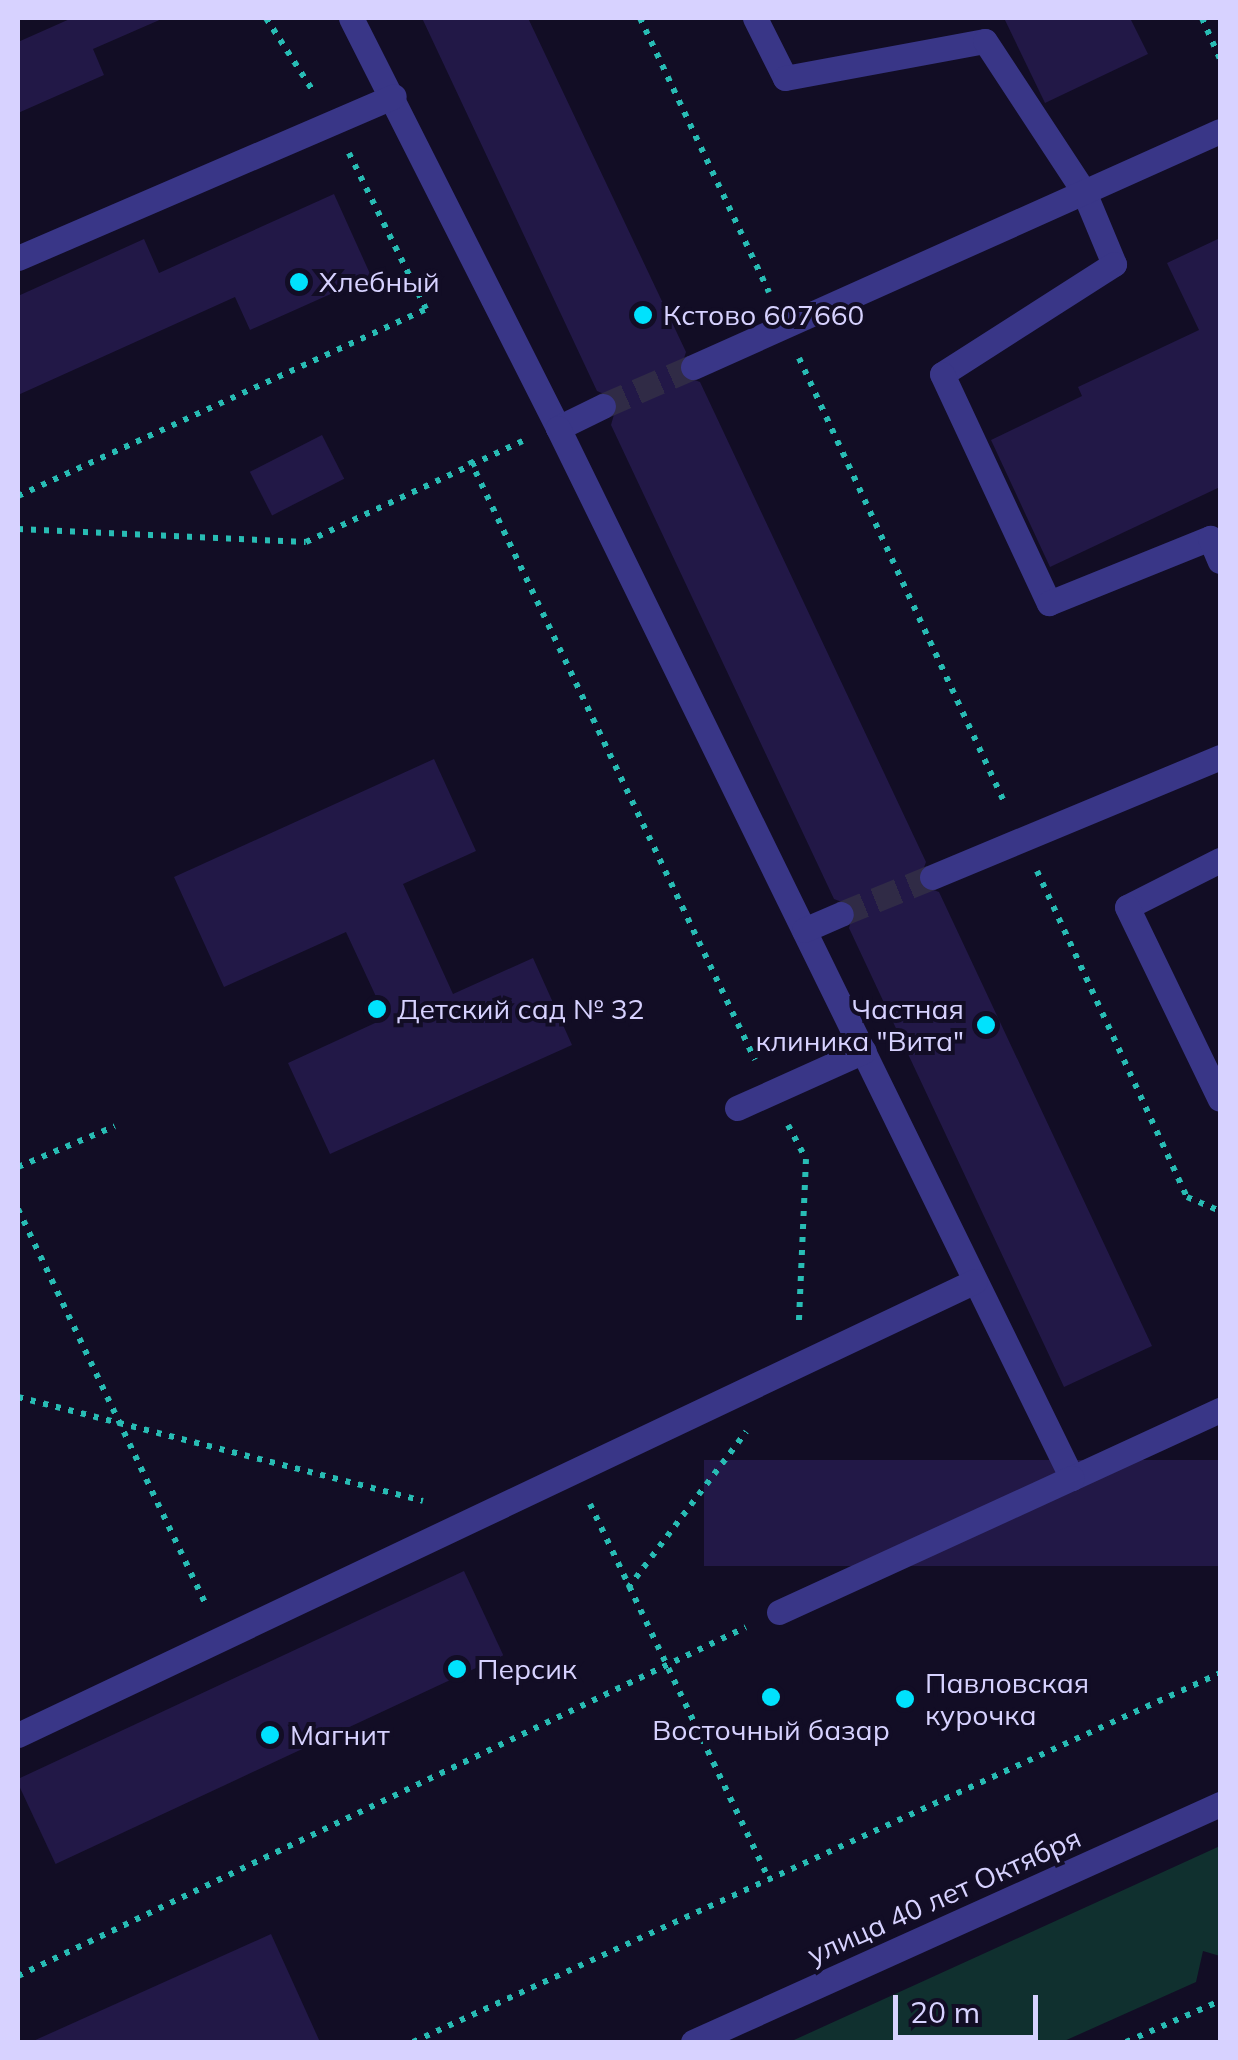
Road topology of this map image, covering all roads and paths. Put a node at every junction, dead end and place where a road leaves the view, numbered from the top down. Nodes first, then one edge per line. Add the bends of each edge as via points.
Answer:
1 (266, 18) edge
2 (351, 18) edge
3 (640, 18) edge
4 (755, 18) edge
5 (1202, 18) edge
6 (1220, 59) edge
7 (394, 96) junction
8 (332, 121) junction
9 (1220, 131) edge
10 (1084, 192) junction
11 (18, 258) edge
12 (785, 326) junction
13 (693, 367) tunnel mouth
14 (603, 406) tunnel mouth
15 (558, 428) junction
16 (470, 460) junction
17 (18, 496) edge
18 (18, 529) edge
19 (1220, 561) edge
20 (1220, 757) edge
21 (1022, 840) junction
22 (1220, 860) edge
23 (932, 876) tunnel mouth
24 (841, 914) tunnel mouth
25 (804, 930) junction
26 (864, 1051) junction
27 (772, 1094) junction
28 (1220, 1099) edge
29 (736, 1108) dead end
30 (115, 1126) dead end
31 (18, 1167) edge
32 (18, 1209) edge
33 (1220, 1211) edge
34 (975, 1280) junction
35 (797, 1365) junction
36 (18, 1397) edge
37 (1220, 1410) edge
38 (120, 1424) junction
39 (748, 1429) dead end
40 (575, 1471) junction
41 (1072, 1478) junction
42 (480, 1516) junction
43 (628, 1588) junction
44 (779, 1612) joint
45 (222, 1638) junction
46 (664, 1664) junction
47 (1220, 1673) edge
48 (18, 1736) edge
49 (1220, 1804) edge
50 (769, 1879) junction
51 (18, 1976) edge
52 (1220, 2001) edge
53 (413, 2042) edge
54 (692, 2042) edge
55 (1126, 2042) edge

1 - 8 path
2 - 7 street
3 - 12 path
4 - 10 street via 785,78 985,41
5 - 6 path
7 - 8 street
7 - 15 street
8 - 11 street
8 - 17 path via 426,310
9 - 10 street
10 - 12 street
10 - 19 street via 1114,264 942,374 1049,603 1210,538
12 - 13 street
12 - 21 path
14 - 15 street
15 - 16 path
15 - 25 street
16 - 18 path via 306,542
16 - 27 path
20 - 21 street
21 - 23 street
21 - 33 path via 1187,1197
22 - 28 street via 1127,907
24 - 25 street
25 - 26 street
26 - 27 street
26 - 34 street
27 - 29 street
27 - 35 path via 806,1159
30 - 31 path
32 - 38 path
34 - 35 street
34 - 41 street
35 - 40 street
36 - 38 path
37 - 41 street
38 - 42 path
38 - 45 path
39 - 43 path
40 - 42 street
40 - 43 path
41 - 44 street
42 - 45 street
43 - 46 path
44 - 46 path
45 - 48 street
46 - 50 path
46 - 51 path
47 - 50 path
49 - 54 street, улица 40 лет Октября
50 - 53 path
52 - 55 path

